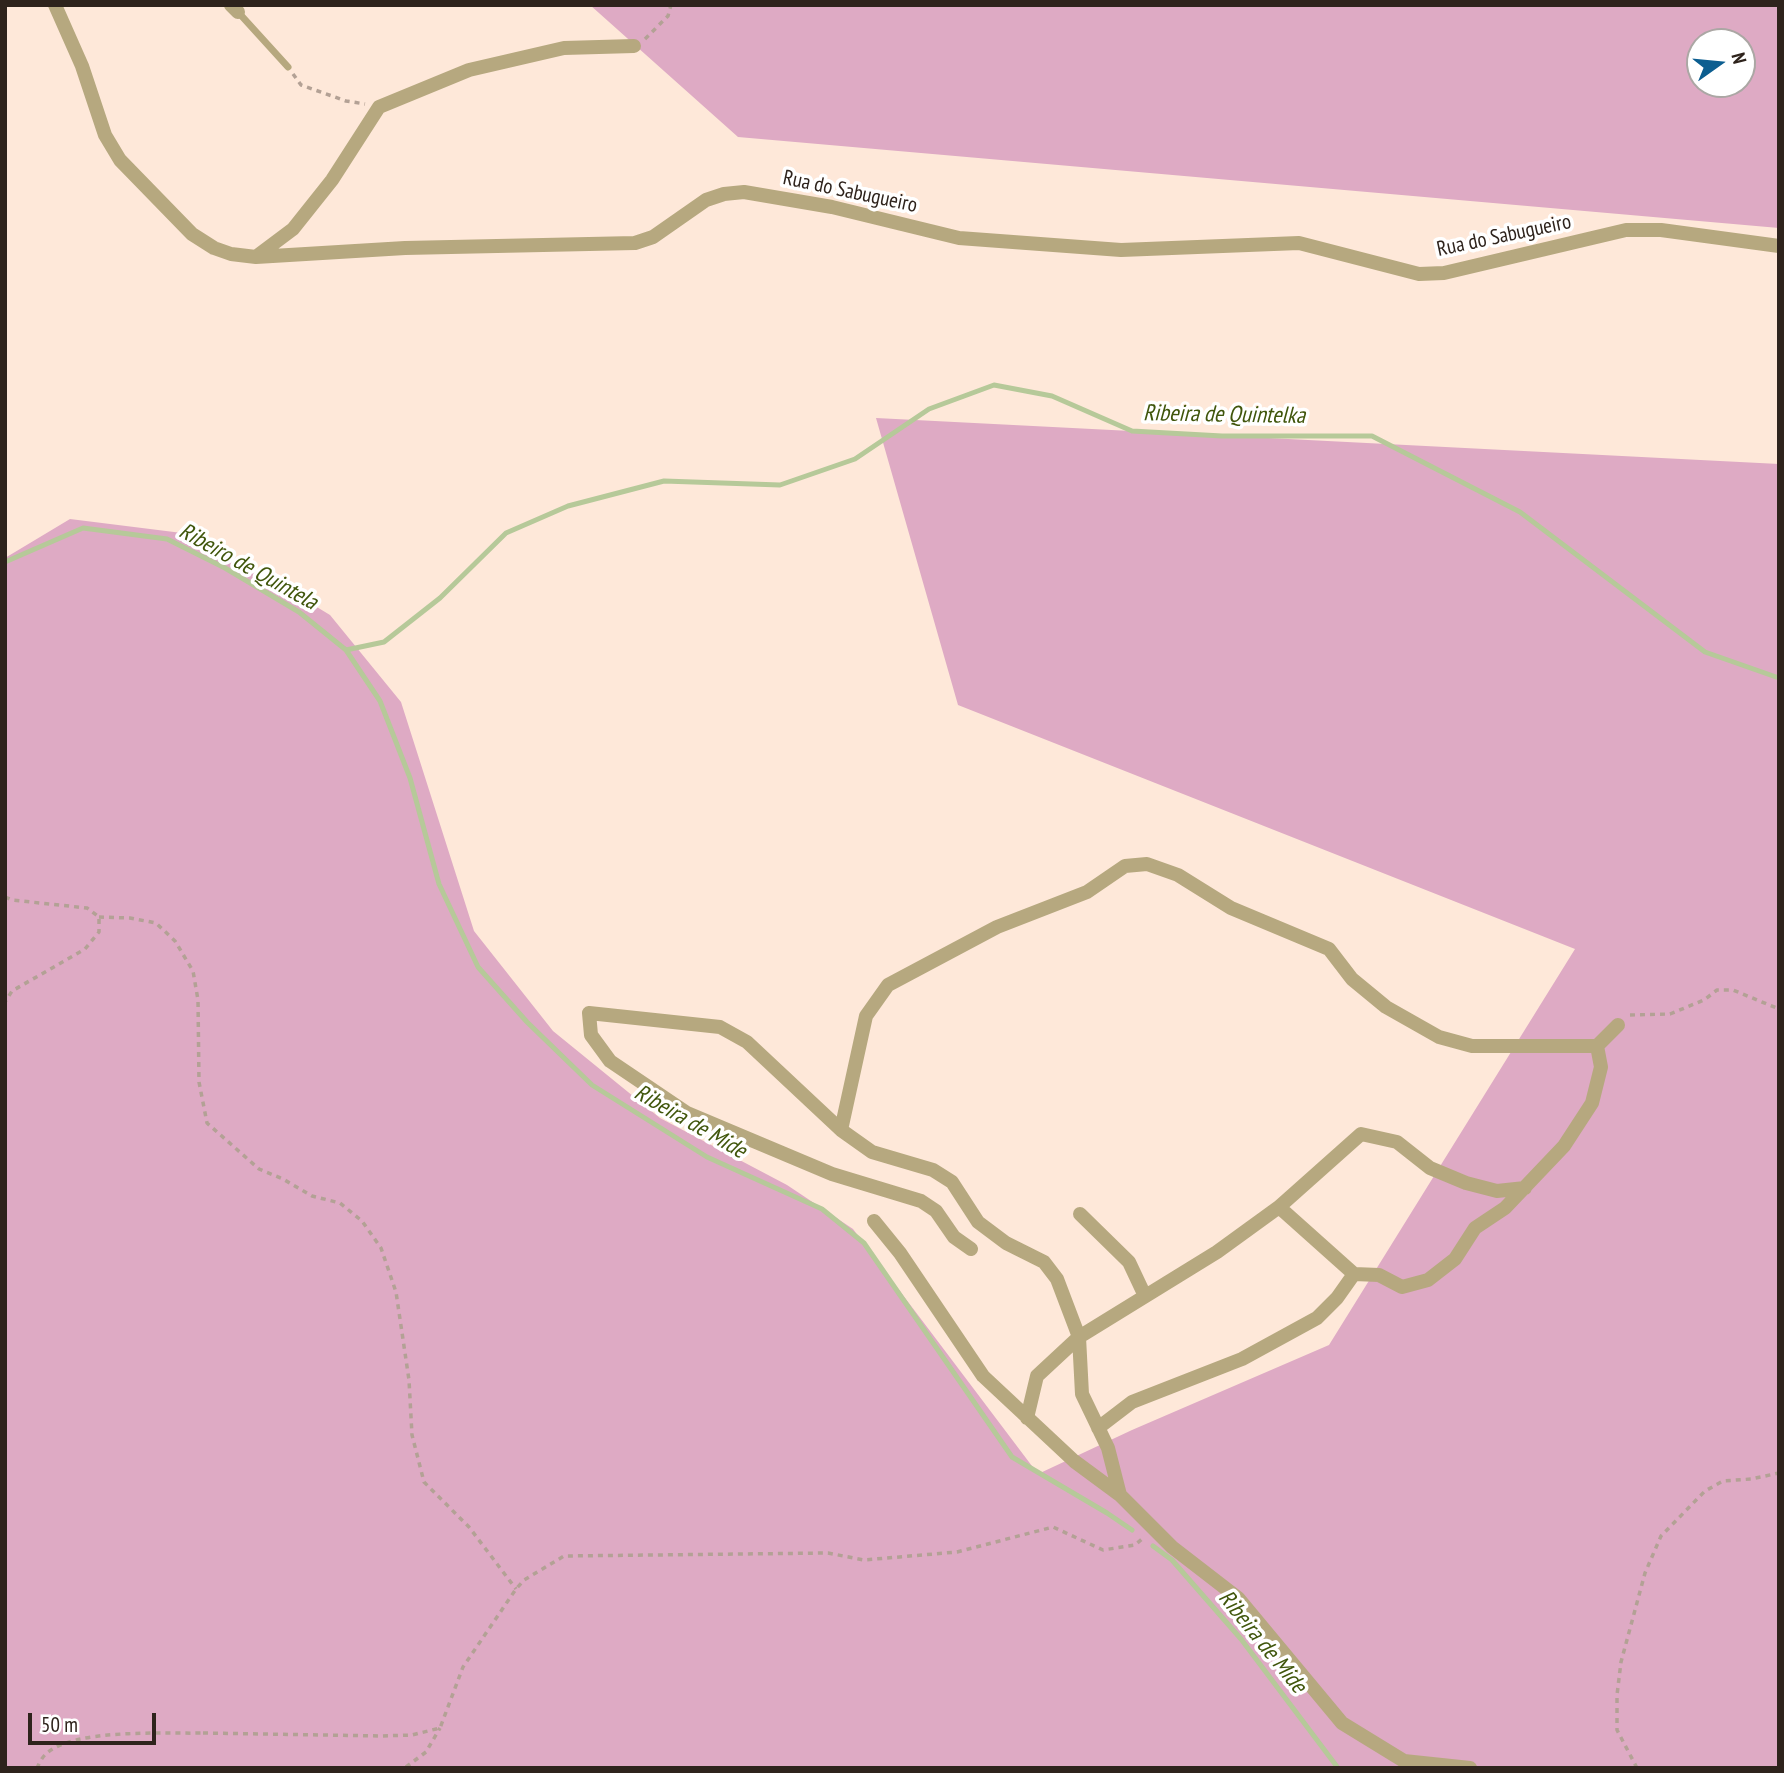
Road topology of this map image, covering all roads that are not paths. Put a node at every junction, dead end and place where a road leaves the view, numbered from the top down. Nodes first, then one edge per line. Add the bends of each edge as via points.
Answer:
1 (55, 5) edge
2 (235, 8) edge
3 (634, 46) road end
4 (288, 67) road end
5 (1779, 246) edge
6 (256, 257) junction
7 (1618, 1025) road end
8 (1597, 1046) junction
9 (841, 1130) junction
10 (1525, 1188) junction
11 (1279, 1207) junction
12 (1080, 1214) dead end
13 (874, 1221) dead end
14 (971, 1249) dead end
15 (1354, 1274) junction
16 (1145, 1296) junction
17 (1079, 1337) junction
18 (1027, 1418) junction
19 (1098, 1428) junction
20 (1120, 1495) junction
21 (1470, 1768) edge

1 - 6 street, Rua do Sabugueiro via 120,160 192,234 214,248
2 - 4 lane
3 - 6 street via 564,48 469,70 379,107 332,180 293,229
5 - 6 street, Rua do Sabugueiro via 1661,230 1626,230 1444,273 1419,274 1299,243 1121,250 959,238 832,207 744,192 706,200 653,237 635,243
7 - 8 street
8 - 9 street via 1472,1046 1439,1037 1386,1007 1352,979 1329,949 1231,908 1178,875 1147,864 1125,866 1087,892 997,927 888,985 866,1016
8 - 10 street via 1601,1067 1592,1103 1564,1146
9 - 14 street via 747,1042 720,1027 589,1013 591,1035 610,1061 687,1113 832,1174 921,1201
9 - 17 street via 872,1152 933,1170 952,1182 978,1222 1044,1262 1057,1279
10 - 11 street via 1497,1191 1466,1183 1430,1168 1397,1142 1361,1134
10 - 15 street via 1475,1228 1455,1259 1428,1280 1402,1287 1379,1275
11 - 15 street
11 - 16 street
12 - 16 street via 1129,1262
13 - 18 street via 983,1376
15 - 19 street via 1317,1318 1241,1359 1132,1402
16 - 17 street
17 - 18 street via 1037,1376
17 - 19 street via 1082,1394
18 - 20 street
19 - 20 street
20 - 21 street via 1172,1547 1238,1598 1342,1723 1404,1761

